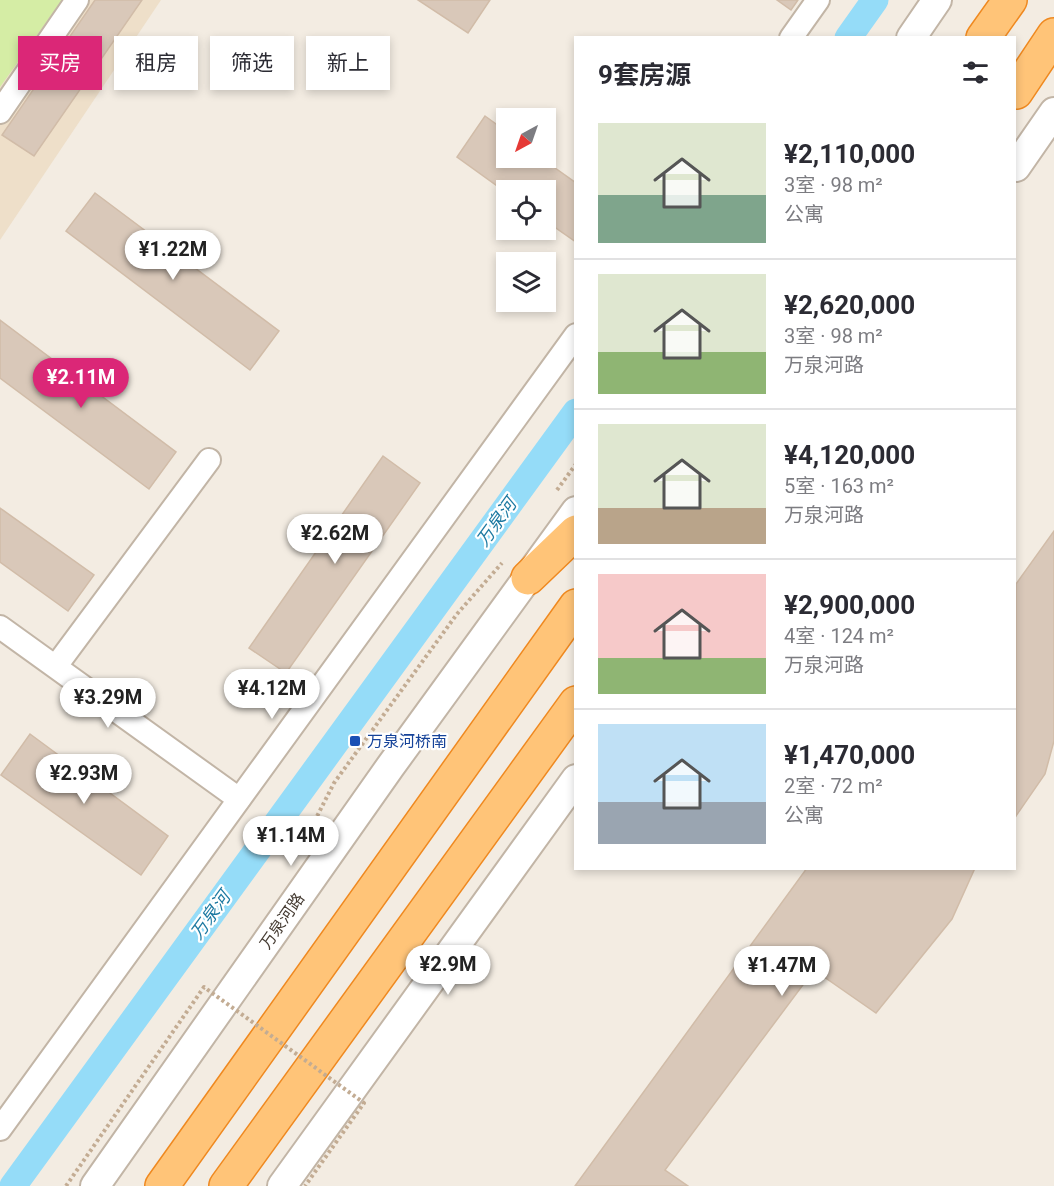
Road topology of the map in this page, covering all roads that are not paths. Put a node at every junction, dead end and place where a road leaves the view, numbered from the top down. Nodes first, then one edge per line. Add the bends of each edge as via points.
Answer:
1 (77, 0) edge
2 (818, 0) edge
3 (937, 0) edge
4 (1010, 0) edge
5 (1054, 35) edge
6 (792, 36) edge
7 (912, 36) edge
8 (984, 36) edge
9 (1016, 92) edge
10 (0, 112) edge
11 (1054, 112) edge
12 (1016, 167) edge
13 (574, 338) edge
14 (209, 460) dead end
15 (574, 513) edge
16 (574, 533) edge
17 (517, 569) junction
18 (574, 609) edge
19 (0, 627) edge
20 (56, 666) junction
21 (574, 706) edge
22 (574, 782) edge
23 (235, 805) junction
24 (0, 1129) edge
25 (94, 1186) edge
26 (162, 1186) edge
27 (226, 1186) edge
28 (282, 1186) edge

1 - 10 street
2 - 6 street
3 - 7 street
4 - 8 highway
5 - 9 highway
11 - 12 street
13 - 23 street
14 - 20 street
15 - 17 street, 万泉河路
16 - 17 highway
17 - 25 street, 万泉河路 via 390,767
18 - 26 highway
19 - 20 street
20 - 23 street
21 - 27 highway
22 - 28 street
23 - 24 street

